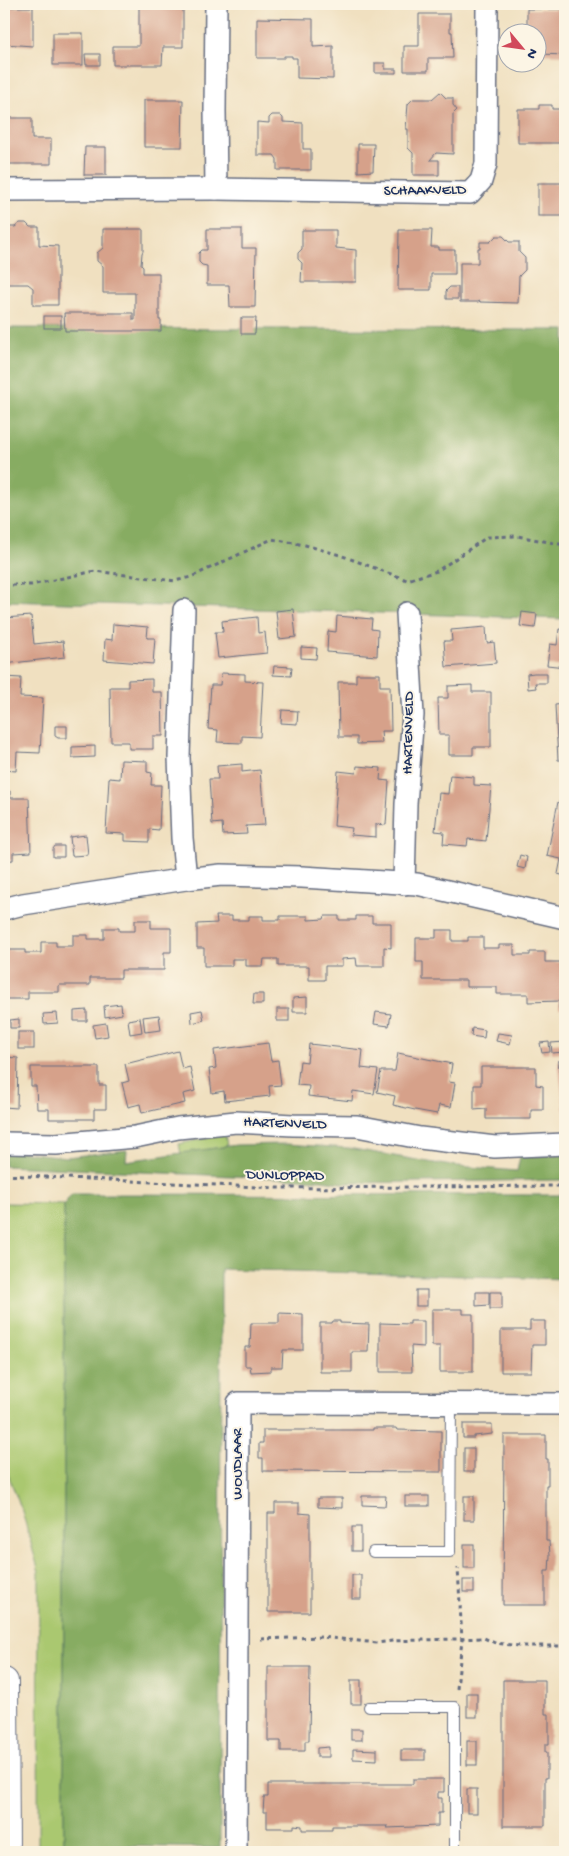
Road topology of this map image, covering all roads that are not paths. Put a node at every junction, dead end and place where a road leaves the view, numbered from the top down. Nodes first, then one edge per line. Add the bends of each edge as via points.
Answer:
1 (216, 4) edge
2 (487, 4) edge
3 (216, 188) junction
4 (4, 190) edge
5 (184, 610) dead end
6 (407, 613) dead end
7 (186, 879) junction
8 (404, 884) junction
9 (4, 909) edge
10 (565, 918) edge
11 (4, 1143) edge
12 (565, 1144) edge
13 (452, 1404) junction
14 (565, 1404) edge
15 (373, 1552) dead end
16 (4, 1682) edge
17 (370, 1707) dead end
18 (5, 1852) edge
19 (236, 1852) edge
20 (455, 1852) edge

1 - 3 street
2 - 3 street, SCHAAKVELD via 486,164 481,181 470,193
3 - 4 street, SCHAAKVELD
5 - 7 street via 179,757
6 - 8 street, HARTENVELD via 413,715
7 - 8 street via 221,875
7 - 9 street
8 - 10 street via 426,886
11 - 12 street, HARTENVELD via 56,1144 134,1137 178,1128 236,1122 357,1126 495,1147
13 - 14 street, WOUDLAAR
13 - 15 lane via 450,1552
13 - 19 street, WOUDLAAR via 238,1403
16 - 18 street
17 - 20 lane via 455,1707

